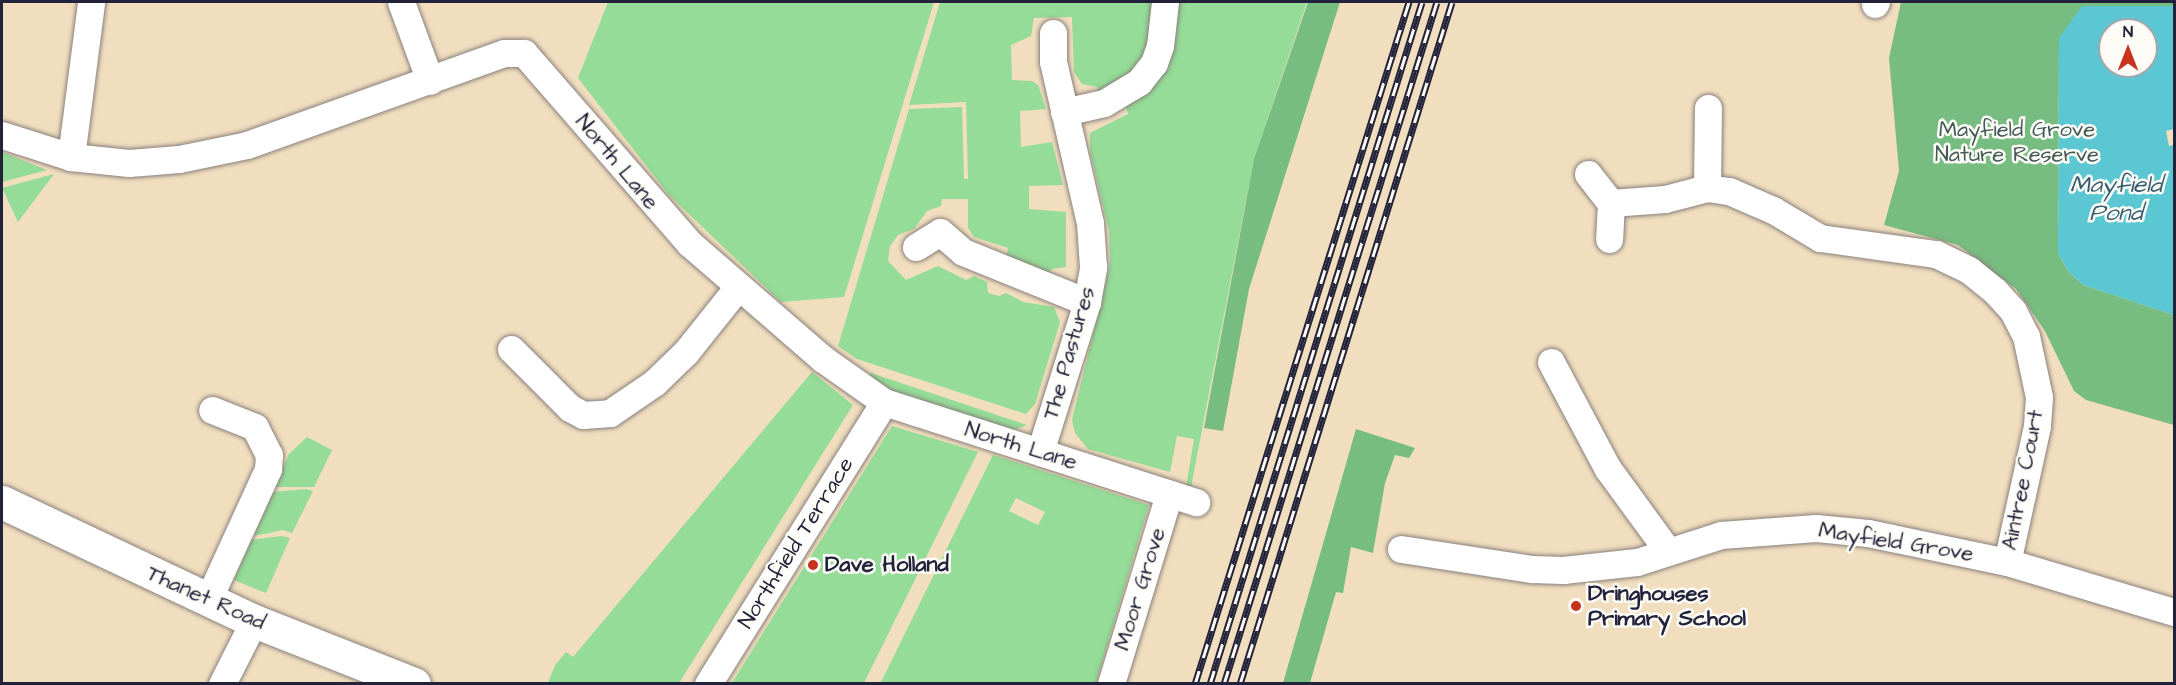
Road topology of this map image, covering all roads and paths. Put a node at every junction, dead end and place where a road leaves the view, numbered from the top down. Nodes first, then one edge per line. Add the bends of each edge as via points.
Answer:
1 (91, 2) edge
2 (401, 2) edge
3 (1165, 2) edge
4 (1053, 33) dead end
5 (430, 81) junction
6 (1708, 108) dead end
7 (1064, 112) junction
8 (2, 135) edge
9 (71, 157) junction
10 (1588, 174) dead end
11 (1707, 188) junction
12 (1611, 203) junction
13 (1609, 239) dead end
14 (916, 247) dead end
15 (737, 288) junction
16 (1087, 302) junction
17 (511, 349) dead end
18 (1551, 362) dead end
19 (884, 402) junction
20 (212, 410) dead end
21 (1040, 452) junction
22 (1169, 494) junction
23 (2, 502) edge
24 (1196, 502) dead end
25 (1401, 549) dead end
26 (1667, 550) junction
27 (2007, 562) junction
28 (208, 600) junction
29 (2175, 612) edge
30 (254, 621) junction
31 (222, 684) edge
32 (414, 684) edge
33 (708, 684) edge
34 (1111, 684) edge

1 - 9 street
2 - 5 street
3 - 7 street via 1160,46 1154,63 1139,82 1104,103
4 - 7 street, The Pastures via 1041,62
5 - 9 street, North Lane via 284,133 217,152 129,163
5 - 15 street, North Lane via 504,53 524,53 656,209
6 - 11 street
7 - 16 street, The Pastures via 1090,223 1093,267
8 - 9 street, North Lane
10 - 12 street
11 - 12 street, Aintree Court via 1665,199
11 - 27 street, Aintree Court via 1751,199 1820,238 1936,254 1969,270 2013,311 2026,336 2039,397 2037,426
12 - 13 street
14 - 16 street via 940,232 963,252
15 - 17 street via 686,352 654,383 610,413 583,415 570,408
15 - 19 street, North Lane via 823,359
16 - 21 street, The Pastures
18 - 26 street via 1608,469
19 - 21 street, North Lane
19 - 33 street, Northfield Terrace
20 - 28 street via 255,427 269,454 268,469
21 - 22 street, North Lane
22 - 24 street, North Lane
22 - 34 street, Moor Grove
23 - 28 street, Thanet Road
25 - 26 street, Mayfield Grove via 1563,570 1637,562
26 - 27 street, Mayfield Grove via 1721,535 1816,528 1868,533
27 - 29 street, Mayfield Grove
28 - 30 street, Thanet Road
30 - 31 street
30 - 32 street, Thanet Road

